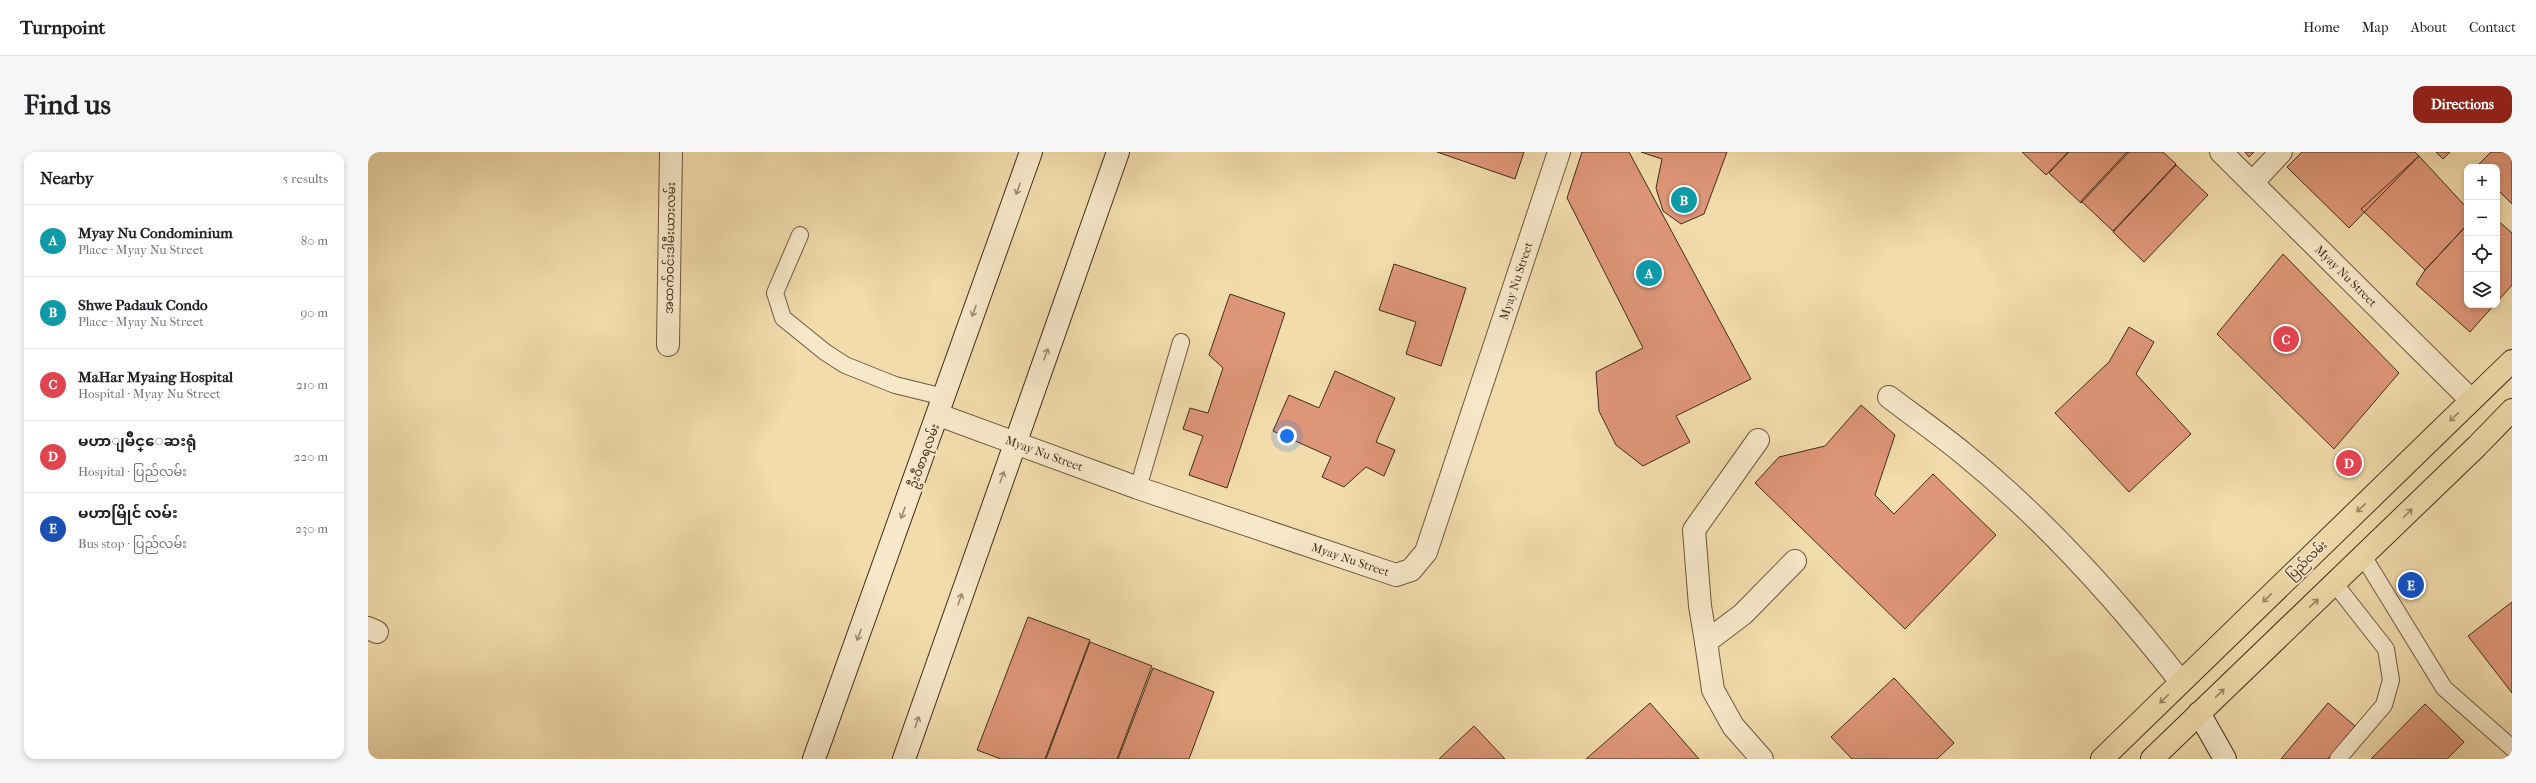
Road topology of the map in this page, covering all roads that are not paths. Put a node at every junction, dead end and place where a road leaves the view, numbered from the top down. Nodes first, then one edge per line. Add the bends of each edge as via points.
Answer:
1 (671, 152) edge
2 (1031, 152) edge
3 (1118, 152) edge
4 (1559, 152) edge
5 (2221, 152) edge
6 (2281, 152) edge
7 (2252, 183) junction
8 (800, 235) dead end
9 (1181, 342) dead end
10 (668, 345) dead end
11 (2512, 361) edge
12 (1889, 397) dead end
13 (2471, 400) junction
14 (941, 406) junction
15 (2512, 410) edge
16 (1758, 440) dead end
17 (1014, 443) junction
18 (1138, 488) junction
19 (2363, 556) junction
20 (1796, 561) dead end
21 (2335, 584) junction
22 (1706, 642) junction
23 (2181, 682) junction
24 (2199, 713) junction
25 (2512, 748) edge
26 (816, 758) edge
27 (904, 759) edge
28 (1762, 759) edge
29 (2102, 759) edge
30 (2152, 759) edge
31 (2225, 759) edge
32 (2338, 759) edge

1 - 10 street, အထက်ဝင်းဒါမီးယားလမ်း
2 -> 14 street, ဦးဝီစာရလမ်း
17 -> 3 street
4 - 18 street, Myay Nu Street via 1426,552 1411,570 1396,575
5 - 7 street, Myay Nu Street
6 - 7 street
7 - 13 street, Myay Nu Street
8 - 14 lane via 774,293 783,318 825,352 845,364
9 - 18 lane
11 - 13 highway, ပြည်လမ်း
12 - 23 street via 1964,454 2042,525 2138,628
13 -> 23 highway, ပြည်လမ်း
14 - 17 street, Myay Nu Street
14 -> 26 street, ဦးဝီစာရလမ်း
19 -> 15 highway
16 - 22 street via 1694,530 1700,606
17 - 18 street, Myay Nu Street
27 -> 17 street
19 - 21 highway
19 - 25 lane via 2444,688
20 - 22 street via 1743,614
24 -> 21 highway
21 - 32 lane via 2386,649 2391,680 2384,705
22 - 28 street via 1713,690 1733,726
23 -> 29 highway, ပြည်လမ်း
24 - 30 highway
24 - 31 street

